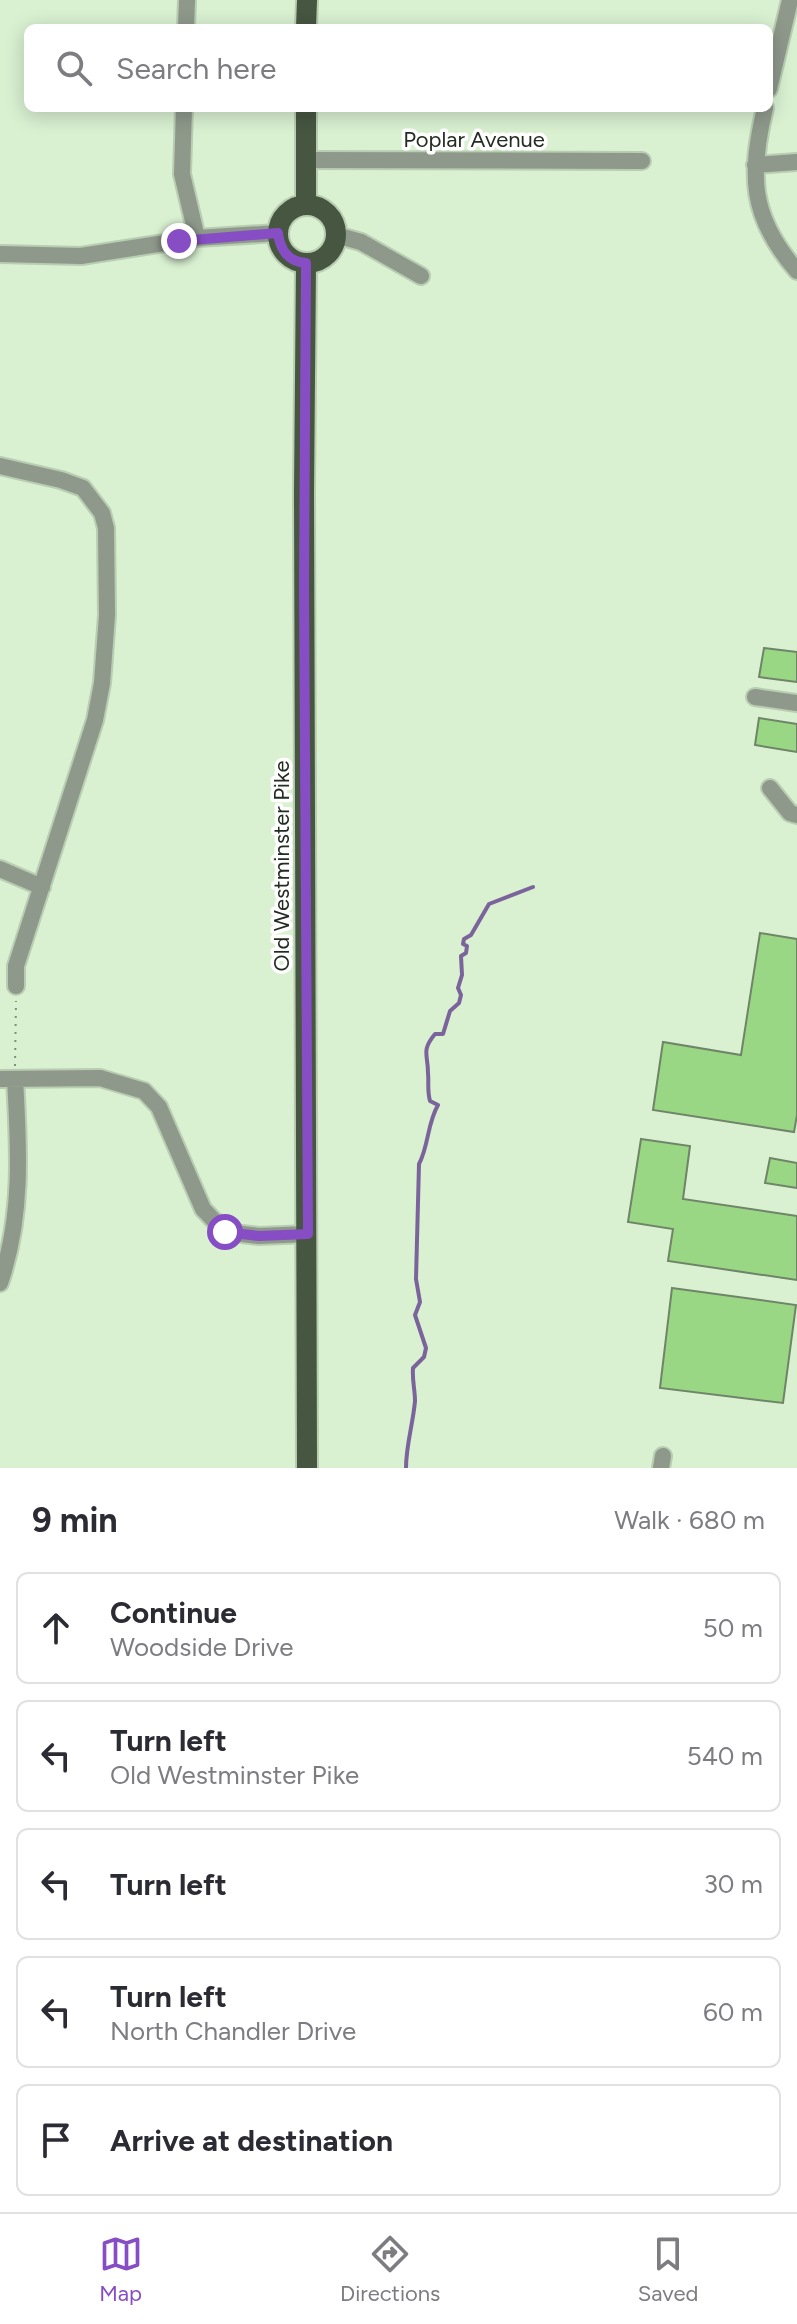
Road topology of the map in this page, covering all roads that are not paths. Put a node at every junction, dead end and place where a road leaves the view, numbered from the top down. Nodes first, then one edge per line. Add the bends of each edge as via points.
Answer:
1 (187, 0) edge
2 (307, 0) edge
3 (790, 0) edge
4 (186, 24) edge
5 (306, 24) edge
6 (773, 72) edge
7 (184, 112) edge
8 (306, 112) edge
9 (764, 112) edge
10 (306, 160) junction
11 (642, 161) dead end
12 (797, 162) edge
13 (755, 165) junction
14 (306, 205) junction
15 (278, 233) junction
16 (336, 235) junction
17 (197, 238) junction
18 (0, 254) edge
19 (306, 263) junction
20 (797, 271) edge
21 (421, 276) dead end
22 (0, 466) edge
23 (755, 697) dead end
24 (797, 703) edge
25 (770, 788) dead end
26 (797, 815) edge
27 (0, 869) edge
28 (42, 887) junction
29 (16, 986) road end
30 (8, 1079) edge
31 (308, 1234) junction
32 (1, 1275) edge
33 (307, 1468) edge

1 - 4 street
2 - 5 main road
3 - 6 street
7 - 17 street via 182,174
8 - 10 main road
9 - 13 street
10 - 11 street, Poplar Avenue
10 - 14 main road
12 - 13 street
13 - 20 street via 759,212
14 - 15 main road via 285,215
14 - 16 main road via 331,217
15 - 17 street
15 - 19 main road via 289,257
16 - 19 main road via 328,256
16 - 21 street via 361,242
17 - 18 street via 81,256
19 - 31 main road, Old Westminster Pike
22 - 28 street via 83,488 102,513 106,528 102,683
23 - 24 street
25 - 26 street
27 - 28 street
28 - 29 street via 16,966
30 - 31 street via 100,1078 144,1091 159,1107 203,1209 225,1232
30 - 32 street via 19,1184 16,1220
31 - 33 main road, Old Westminster Pike

